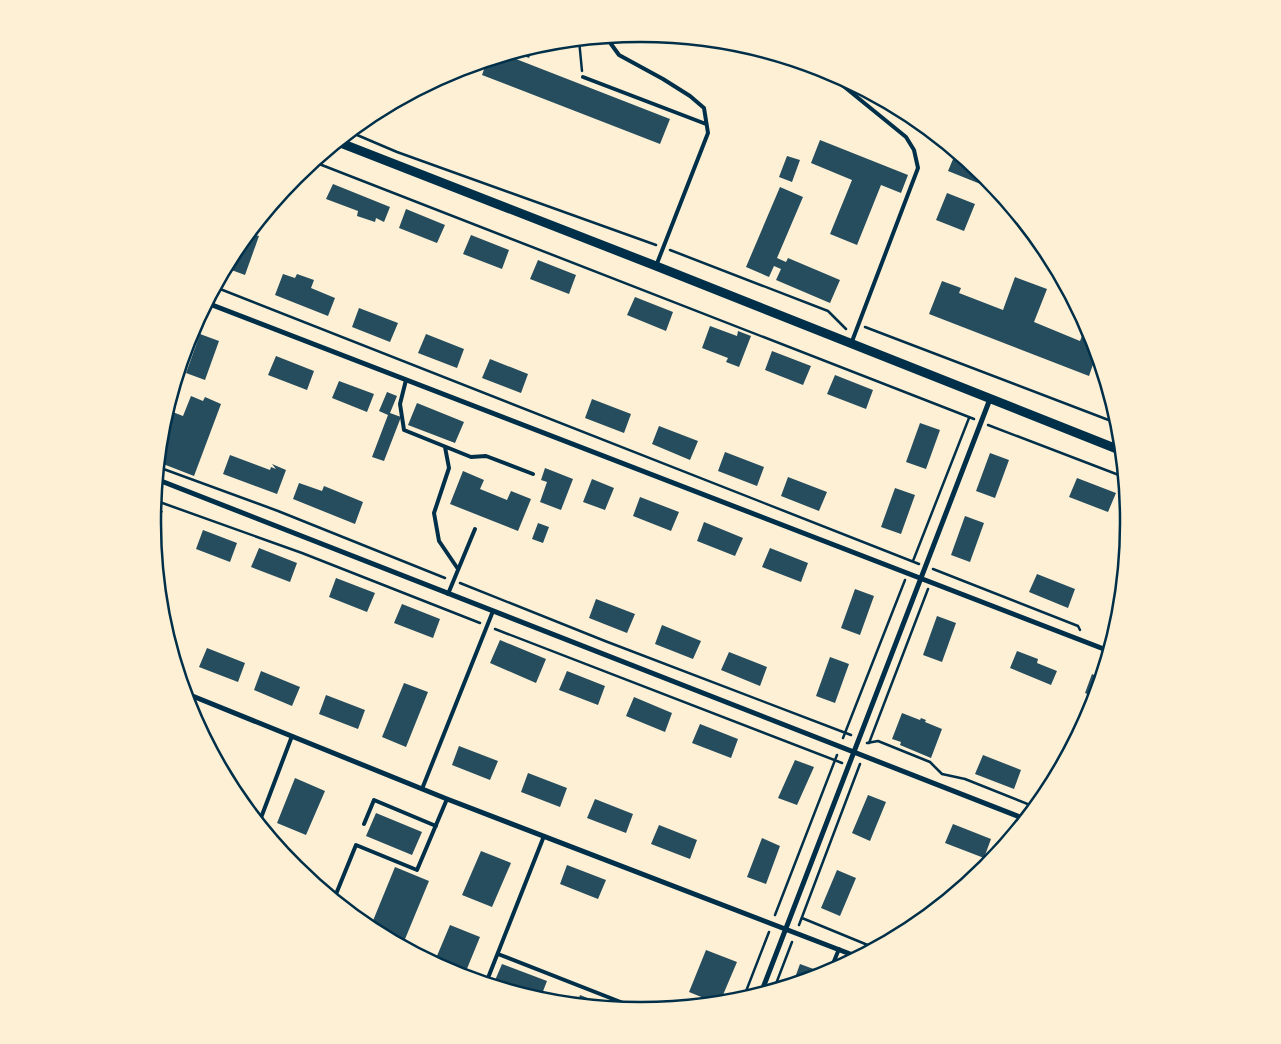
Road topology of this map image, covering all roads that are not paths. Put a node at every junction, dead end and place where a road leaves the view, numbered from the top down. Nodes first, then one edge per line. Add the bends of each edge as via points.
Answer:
1 (611, 44) edge
2 (583, 77) dead end
3 (848, 90) edge
4 (706, 124) junction
5 (345, 145) edge
6 (656, 266) junction
7 (213, 305) edge
8 (852, 340) junction
9 (406, 380) junction
10 (990, 400) junction
11 (445, 447) junction
12 (1114, 448) edge
13 (533, 474) dead end
14 (163, 483) edge
15 (475, 529) dead end
16 (458, 569) junction
17 (921, 578) junction
18 (448, 594) junction
19 (492, 611) junction
20 (1103, 649) edge
21 (194, 697) edge
22 (292, 736) junction
23 (854, 752) junction
24 (422, 789) junction
25 (447, 799) junction
26 (262, 816) edge
27 (1019, 817) edge
28 (364, 824) dead end
29 (436, 826) junction
30 (544, 836) junction
31 (337, 893) edge
32 (786, 928) junction
33 (839, 949) junction
34 (850, 953) edge
35 (498, 954) junction
36 (834, 960) edge
37 (489, 977) edge
38 (764, 985) edge
39 (617, 1000) edge

1 - 4 lane via 619,55 690,96 704,108
2 - 4 lane
3 - 8 lane via 906,138 914,150 918,168
4 - 6 lane via 708,133
5 - 6 street
6 - 8 street
7 - 9 street
8 - 10 street
9 - 11 lane via 400,404 404,430
9 - 17 street
10 - 12 street
10 - 17 street
11 - 13 lane via 471,458 486,456
11 - 16 lane via 449,468 434,513 439,541
14 - 18 street
15 - 16 lane
16 - 18 lane
17 - 20 street
17 - 23 street
18 - 19 street
19 - 23 street
19 - 24 lane
21 - 22 street
22 - 24 street
22 - 26 lane
23 - 27 street
23 - 32 street
24 - 25 street
25 - 29 lane
25 - 30 street
28 - 29 lane via 374,800
29 - 31 lane via 417,870 356,845
30 - 32 street
30 - 35 lane
32 - 33 street
32 - 38 street
33 - 34 street
33 - 36 lane
35 - 37 lane
35 - 39 lane

